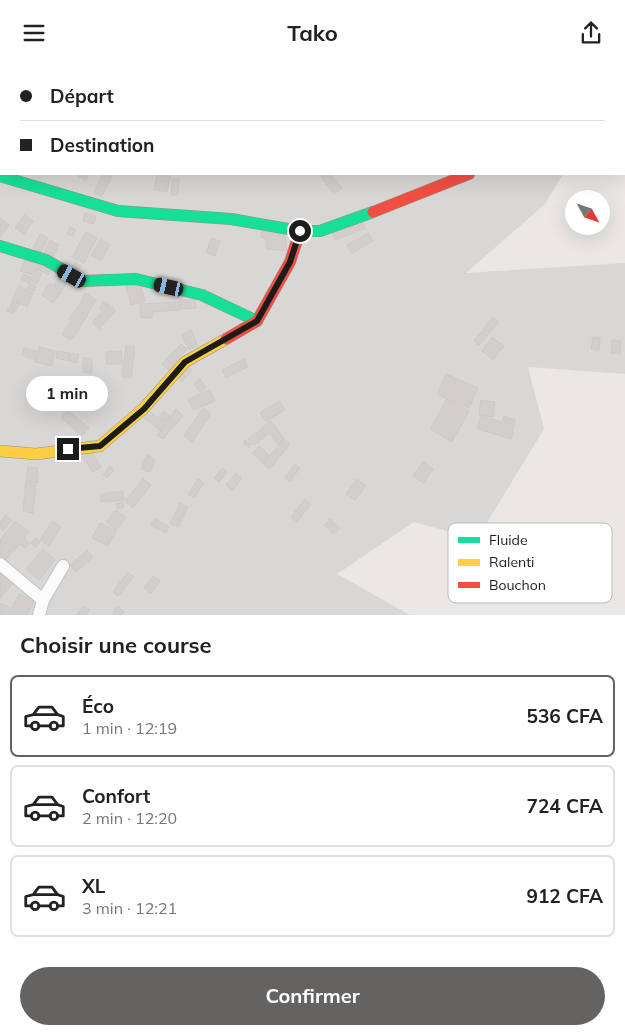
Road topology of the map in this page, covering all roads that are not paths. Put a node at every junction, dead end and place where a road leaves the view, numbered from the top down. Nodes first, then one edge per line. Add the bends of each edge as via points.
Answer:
1 (0, 175) edge
2 (466, 175) edge
3 (300, 231) junction
4 (0, 246) edge
5 (257, 321) junction
6 (0, 451) edge
7 (0, 565) edge
8 (63, 566) dead end
9 (44, 600) junction
10 (39, 615) edge

1 - 3 street via 118,211 231,219
2 - 3 street via 320,231
3 - 5 street via 290,262
4 - 5 street via 46,260 82,281 136,279 202,295
5 - 6 street via 185,362 144,409 100,446 36,453
7 - 9 street
8 - 9 street
9 - 10 street

